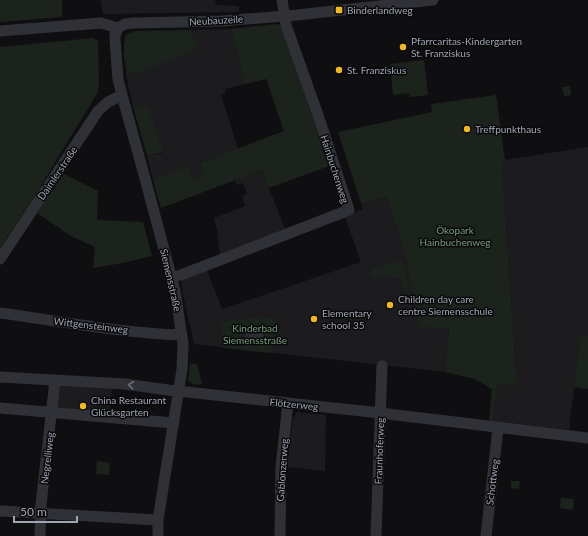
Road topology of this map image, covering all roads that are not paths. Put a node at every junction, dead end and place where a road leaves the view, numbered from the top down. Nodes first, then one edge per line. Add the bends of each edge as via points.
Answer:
1 (282, 0) edge
2 (433, 0) edge
3 (285, 16) junction
4 (118, 28) junction
5 (0, 30) edge
6 (122, 95) junction
7 (0, 259) edge
8 (172, 277) junction
9 (0, 313) edge
10 (181, 335) junction
11 (382, 366) dead end
12 (0, 377) edge
13 (55, 380) junction
14 (179, 391) junction
15 (288, 403) junction
16 (0, 408) edge
17 (52, 412) junction
18 (380, 413) junction
19 (174, 423) junction
20 (498, 428) junction
21 (588, 438) edge
22 (0, 512) edge
23 (41, 514) junction
24 (158, 520) junction
25 (40, 536) edge
26 (158, 536) edge
27 (280, 536) edge
28 (376, 536) edge
29 (486, 536) edge

1 - 3 street
2 - 3 street, Neubauzeile
3 - 4 street, Neubauzeile via 222,21 134,23
3 - 8 street, Hainbuchenweg via 348,210
4 - 5 street, Neubauzeile via 101,23
4 - 6 street, Siemensstraße via 115,40
6 - 7 street, Daimlerstraße via 98,111
6 - 8 street, Siemensstraße
8 - 10 street, Siemensstraße
9 - 10 street, Wittgensteinweg
10 - 14 street, Siemensstraße via 183,354
11 - 18 street, Fraunhoferweg
12 - 13 street, Flötzerweg
14 -> 13 street, Flötzerweg via 124,384
13 - 17 street, Negrelliweg
14 - 15 street, Flötzerweg
14 - 19 street, Siemensstraße
15 - 18 street, Flötzerweg
15 - 27 street, Gablonzerweg via 281,467
16 - 17 street
17 - 19 street
17 - 23 street, Negrelliweg
18 - 20 street, Flötzerweg
18 - 28 street, Fraunhoferweg
19 - 24 street, Siemensstraße
20 - 21 street, Flötzerweg
20 - 29 street, Schottweg
22 - 23 street
23 - 24 street
23 - 25 street, Negrelliweg
24 - 26 street, Siemensstraße

